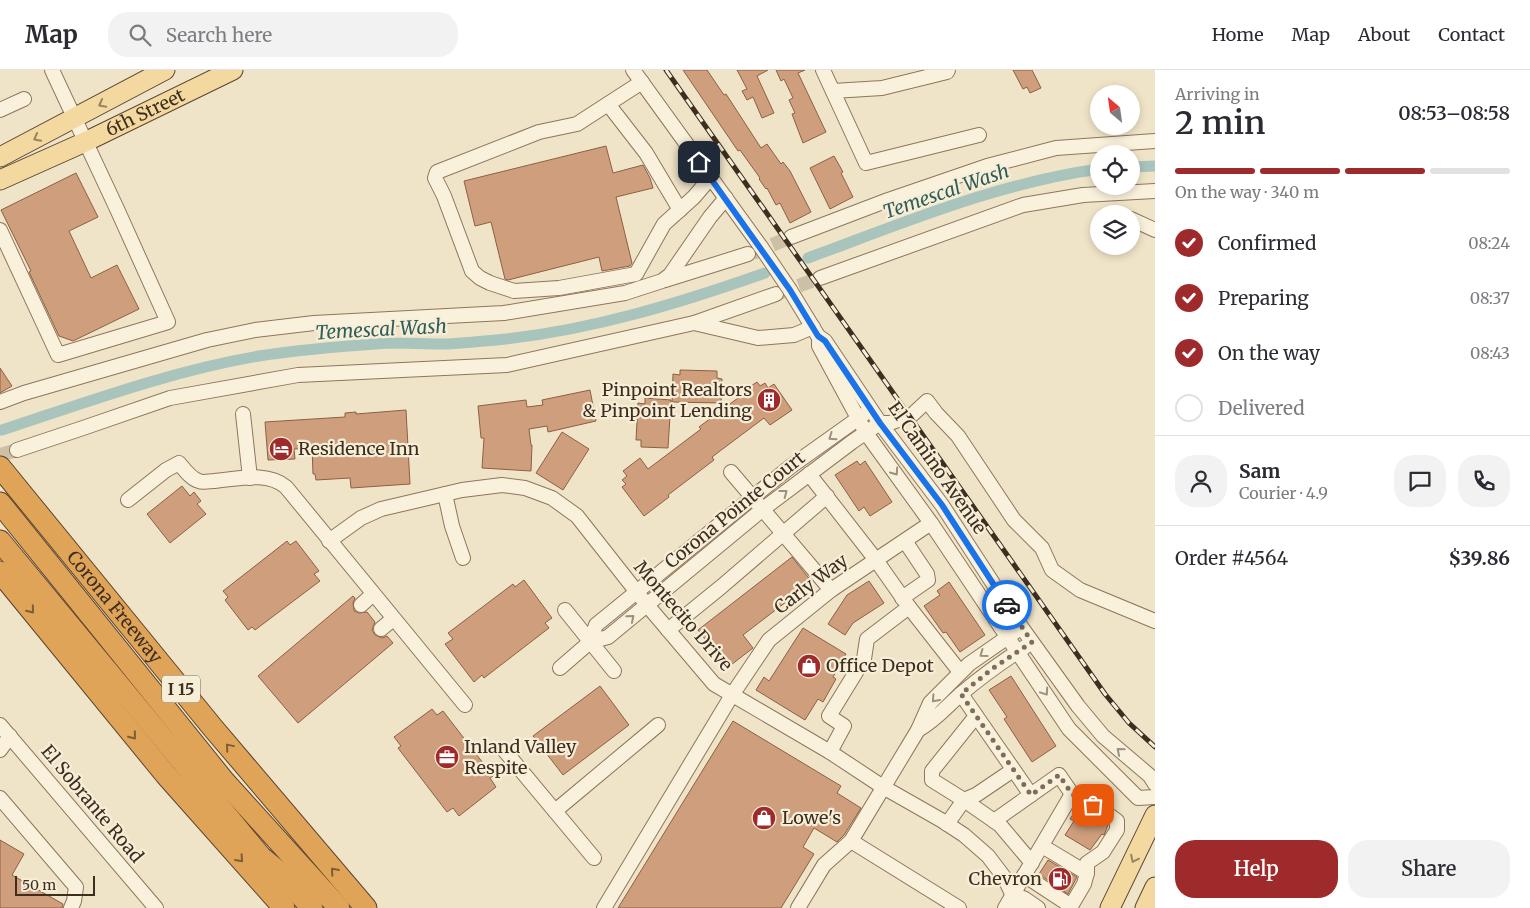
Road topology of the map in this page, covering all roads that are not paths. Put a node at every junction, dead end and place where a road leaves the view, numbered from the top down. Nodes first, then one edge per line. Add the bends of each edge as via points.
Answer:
1 (52, 70) edge
2 (165, 70) edge
3 (233, 70) edge
4 (633, 70) edge
5 (823, 70) edge
6 (948, 70) edge
7 (642, 82) junction
8 (833, 91) junction
9 (24, 99) dead end
10 (608, 104) junction
11 (0, 110) edge
12 (74, 119) junction
13 (979, 135) dead end
14 (1155, 141) edge
15 (85, 142) junction
16 (0, 157) edge
17 (711, 178) junction
18 (0, 180) edge
19 (1155, 191) edge
20 (726, 198) junction
21 (680, 210) junction
22 (1140, 223) edge
23 (0, 230) edge
24 (1155, 230) edge
25 (791, 237) tunnel mouth
26 (748, 254) tunnel mouth
27 (820, 278) tunnel mouth
28 (662, 281) junction
29 (776, 294) tunnel mouth
30 (694, 323) junction
31 (815, 332) junction
32 (0, 402) edge
33 (872, 409) junction
34 (243, 414) dead end
35 (857, 419) junction
36 (880, 423) junction
37 (866, 433) junction
38 (17, 450) tunnel mouth
39 (0, 467) edge
40 (731, 472) dead end
41 (809, 474) junction
42 (250, 478) junction
43 (0, 484) edge
44 (445, 494) junction
45 (753, 496) junction
46 (828, 496) junction
47 (128, 500) dead end
48 (0, 504) edge
49 (764, 508) junction
50 (0, 522) edge
51 (931, 523) junction
52 (784, 535) junction
53 (0, 541) edge
54 (330, 541) junction
55 (905, 541) junction
56 (463, 558) dead end
57 (876, 560) junction
58 (0, 572) edge
59 (831, 590) junction
60 (636, 592) junction
61 (373, 594) junction
62 (906, 603) junction
63 (361, 605) dead end
64 (647, 605) junction
65 (565, 610) dead end
66 (394, 618) junction
67 (1155, 620) edge
68 (1022, 628) junction
69 (381, 629) dead end
70 (668, 630) junction
71 (1007, 636) junction
72 (590, 642) junction
73 (1032, 642) junction
74 (1018, 652) junction
75 (560, 668) dead end
76 (614, 671) dead end
77 (960, 672) junction
78 (961, 694) junction
79 (732, 695) junction
80 (465, 705) dead end
81 (976, 716) junction
82 (0, 725) edge
83 (658, 725) dead end
84 (918, 730) junction
85 (10, 736) junction
86 (0, 750) edge
87 (504, 750) dead end
88 (830, 752) junction
89 (1014, 770) junction
90 (1155, 784) edge
91 (883, 787) junction
92 (1072, 794) junction
93 (1031, 795) junction
94 (1155, 797) edge
95 (0, 798) edge
96 (964, 800) junction
97 (554, 810) junction
98 (1155, 815) edge
99 (994, 821) junction
100 (947, 824) junction
101 (851, 841) junction
102 (1042, 846) junction
103 (594, 858) dead end
104 (285, 863) junction
105 (1028, 869) junction
106 (1087, 873) junction
107 (1155, 887) edge
108 (1013, 894) junction
109 (1052, 902) edge
110 (71, 908) edge
111 (156, 908) edge
112 (284, 908) edge
113 (312, 908) edge
114 (339, 908) edge
115 (366, 908) edge
116 (604, 908) edge
117 (798, 908) edge
118 (959, 908) edge
119 (1005, 908) edge
120 (1019, 908) edge
121 (1038, 908) edge
122 (1110, 908) edge
123 (1145, 908) edge

1 - 12 street
2 -> 12 main road, 6th Street
3 - 15 main road, 6th Street
4 - 7 street, El Camino Avenue
5 - 8 street
6 - 8 street via 882,88
7 - 10 street
7 - 17 street, El Camino Avenue
8 - 13 street via 866,163
9 - 11 street
10 - 21 street via 646,153
10 - 21 street via 577,124 539,132 438,172 435,178 472,271 490,283 514,291 559,288 636,274 664,224
12 - 15 street
12 -> 16 main road, 6th Street
14 - 25 street via 1056,148 987,166
15 - 18 main road, 6th Street
15 - 23 street via 168,322 58,355
17 - 20 street, El Camino Avenue
17 - 21 street
19 - 27 street via 1083,194 1023,205
20 - 28 street via 670,275
20 - 31 street, El Camino Avenue, bridge
22 - 24 street
26 - 28 street
28 - 32 street via 626,293 504,313 314,323 254,330 207,340
29 - 30 street
30 - 31 street via 758,338
30 - 38 street via 507,365 298,375 170,398
31 - 33 street, El Camino Avenue via 825,341
31 - 35 street, El Camino Avenue
33 - 35 street, Corona Pointe Court
33 - 36 street, El Camino Avenue
34 - 42 street
35 - 37 street, El Camino Avenue
35 -> 45 street, Corona Pointe Court
36 - 37 street, Corona Pointe Court
36 - 67 street via 912,415 927,401 958,436 1014,520 1042,548 1052,570 1080,590
36 - 68 street, El Camino Avenue via 942,505
37 - 41 street, Corona Pointe Court
37 -> 51 street, El Camino Avenue
115 -> 39 highway, Corona Freeway / I 15 via 212,728
40 - 45 street
41 - 46 street
49 -> 41 street, Corona Pointe Court
42 - 47 street via 199,481 179,462
42 - 54 street via 268,478 286,487
43 - 104 highway via 280,835
44 - 54 street, Montecito Drive via 381,509 361,518
44 - 56 street
44 - 60 street, Montecito Drive via 502,485 525,488 552,498 578,516
45 - 49 street
45 - 60 street, Corona Pointe Court
46 - 52 street
46 - 57 street
48 - 104 highway via 224,781 274,838
49 - 52 street
49 - 64 street, Corona Pointe Court
50 - 104 highway via 261,843
51 - 55 street, Carly Way
51 - 71 street, El Camino Avenue
52 - 59 street
52 - 70 street
53 - 104 highway via 261,857
54 - 61 street
55 - 57 street, Carly Way
55 - 62 street via 928,580
57 - 59 street, Carly Way
57 - 62 street
58 -> 112 highway via 166,776
59 - 79 street, Carly Way via 769,640
60 - 64 street, Montecito Drive
60 - 72 street, Corona Pointe Court via 596,625
61 - 63 street
61 - 66 street
62 - 77 street
62 - 88 street via 867,639 864,659 829,716 844,726
64 - 70 street, Montecito Drive
72 -> 64 street, Corona Pointe Court via 608,637
65 - 72 street
66 - 69 street
66 - 80 street
68 - 71 street
68 - 73 street, El Camino Avenue
70 - 79 street, Montecito Drive via 714,684
71 - 74 street, El Camino Avenue
71 -> 77 street
72 - 75 street
72 - 76 street
73 - 74 street
90 -> 73 street, El Camino Avenue via 1103,736
74 - 78 street
74 -> 94 street, El Camino Avenue via 1069,729 1138,798
77 -> 84 street via 930,703
78 - 81 street
78 - 84 street
79 - 88 street, Montecito Drive
79 - 116 street, Carly Way
81 - 89 street
81 - 96 street via 932,771 932,780
82 - 85 street, El Sobrante Road
83 - 97 street
84 - 91 street
85 - 86 street
85 - 111 street, El Sobrante Road
87 - 97 street
88 - 91 street, Montecito Drive
89 - 93 street
89 - 96 street
91 - 100 street, Montecito Drive
91 - 101 street
92 - 93 street via 1059,775
92 - 102 street
92 - 106 street via 1117,821 1117,830 1103,852 1087,864
93 - 99 street
95 - 110 street via 76,887
96 - 99 street
96 - 100 street
97 - 103 street
98 -> 122 main road
99 - 105 street via 1000,825
100 - 108 street, Montecito Drive via 988,856
101 - 117 street via 824,865
101 - 118 street
102 - 105 street
102 - 106 street
104 - 113 highway
104 - 114 highway
105 - 108 street
105 - 109 street
106 - 109 street via 1071,906
107 - 123 main road
108 - 119 street
108 - 120 street, Montecito Drive
108 - 121 street

